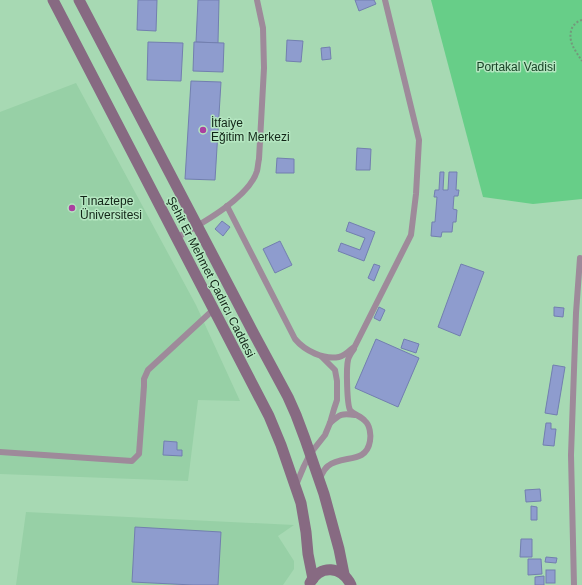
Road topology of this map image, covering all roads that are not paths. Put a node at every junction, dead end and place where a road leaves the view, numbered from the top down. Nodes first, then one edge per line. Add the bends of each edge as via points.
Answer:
1 (53, 0) edge
2 (79, 0) edge
3 (257, 0) edge
4 (385, 0) edge
5 (227, 206) junction
6 (197, 226) junction
7 (176, 238) junction
8 (580, 258) dead end
9 (213, 310) junction
10 (355, 346) junction
11 (321, 356) junction
12 (356, 415) junction
13 (330, 423) junction
14 (0, 452) edge
15 (310, 454) junction
16 (319, 480) junction
17 (296, 486) junction
18 (344, 574) junction
19 (311, 582) edge
20 (351, 585) edge
21 (574, 585) edge

1 - 7 main road, Şehit Er Mehmet Çadırcı Caddesi
2 - 6 main road, Şehit Er Mehmet Çadırcı Caddesi
3 - 5 lane via 263,28 264,68 259,159 257,172 249,187
4 - 10 lane via 419,140 416,194 411,236
5 - 6 lane
5 - 11 lane via 295,339 308,351
6 - 7 lane
6 - 15 main road, Şehit Er Mehmet Çadırcı Caddesi via 288,396
7 - 9 main road, Şehit Er Mehmet Çadırcı Caddesi
8 - 21 lane via 571,455
9 - 14 lane via 148,370 144,379 139,454 132,461
9 - 17 main road, Şehit Er Mehmet Çadırcı Caddesi via 269,416
10 - 11 lane via 339,357
10 - 12 lane via 347,365 348,398 350,409
11 - 13 lane via 335,370 337,380 337,400
12 - 13 lane via 338,416
12 - 16 lane via 366,421 370,443 362,456 335,461 327,466
13 - 15 lane via 325,435
15 - 16 main road, Şehit Er Mehmet Çadırcı Caddesi
15 - 17 lane
16 - 18 main road, Şehit Er Mehmet Çadırcı Caddesi
17 - 19 main road, Şehit Er Mehmet Çadırcı Caddesi via 306,532
18 - 19 main road via 338,571 324,571
18 - 20 main road

